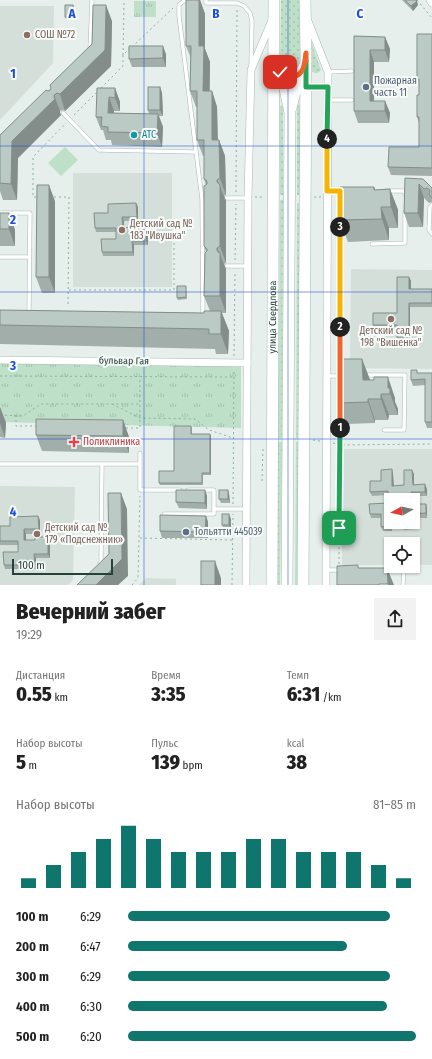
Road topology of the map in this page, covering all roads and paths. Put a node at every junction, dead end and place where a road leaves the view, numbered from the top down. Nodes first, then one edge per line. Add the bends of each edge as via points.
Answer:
1 (92, 0) edge
2 (124, 0) edge
3 (185, 0) edge
4 (202, 0) edge
5 (274, 0) edge
6 (305, 0) edge
7 (417, 0) edge
8 (430, 0) edge
9 (206, 1) edge
10 (237, 3) junction
11 (432, 4) edge
12 (179, 5) junction
13 (305, 14) junction
14 (274, 16) junction
15 (432, 18) edge
16 (273, 49) junction
17 (306, 53) junction
18 (86, 54) edge
19 (123, 55) junction
20 (251, 70) junction
21 (352, 71) edge
22 (280, 72) junction
23 (301, 72) junction
24 (328, 72) junction
25 (102, 87) edge
26 (306, 87) junction
27 (328, 87) junction
28 (96, 93) edge
29 (328, 100) junction
30 (352, 100) edge
31 (63, 113) dead end
32 (290, 113) junction
33 (69, 120) junction
34 (196, 152) junction
35 (340, 191) junction
36 (347, 191) edge
37 (384, 191) edge
38 (327, 194) junction
39 (40, 197) edge
40 (55, 197) dead end
41 (268, 197) dead end
42 (309, 197) dead end
43 (226, 198) dead end
44 (236, 198) junction
45 (248, 198) junction
46 (405, 198) edge
47 (202, 199) junction
48 (210, 199) edge
49 (432, 205) edge
50 (405, 206) edge
51 (0, 213) edge
52 (174, 221) dead end
53 (432, 234) edge
54 (372, 244) dead end
55 (0, 257) edge
56 (29, 257) junction
57 (203, 266) junction
58 (210, 266) edge
59 (226, 266) dead end
60 (235, 266) junction
61 (248, 266) junction
62 (68, 290) junction
63 (68, 306) dead end
64 (29, 317) edge
65 (195, 317) edge
66 (0, 360) edge
67 (234, 362) junction
68 (247, 362) junction
69 (361, 375) edge
70 (0, 376) edge
71 (140, 376) junction
72 (327, 376) junction
73 (340, 376) junction
74 (347, 376) edge
75 (234, 377) junction
76 (112, 404) junction
77 (140, 404) junction
78 (340, 406) edge
79 (0, 415) edge
80 (16, 415) junction
81 (140, 418) junction
82 (39, 426) edge
83 (124, 428) edge
84 (384, 430) dead end
85 (234, 438) junction
86 (432, 444) edge
87 (340, 445) junction
88 (140, 453) dead end
89 (0, 464) edge
90 (102, 464) junction
91 (140, 464) junction
92 (140, 490) junction
93 (214, 509) junction
94 (233, 509) junction
95 (246, 509) junction
96 (164, 514) edge
97 (139, 538) junction
98 (233, 540) junction
99 (97, 567) edge
100 (326, 570) junction
101 (339, 570) junction
102 (346, 570) edge
103 (382, 570) edge
104 (132, 585) edge
105 (232, 585) edge
106 (246, 585) edge
107 (272, 585) edge
108 (287, 585) edge
109 (303, 585) edge
110 (326, 585) edge
111 (404, 585) edge

1 - 18 lane via 91,48
2 - 19 path
3 - 12 lane
4 - 9 lane
5 - 14 main road, улица Свердлова
6 - 13 main road, улица Свердлова
7 - 15 path
8 - 11 street
9 - 10 lane
10 - 20 lane via 250,13 252,21
10 - 44 path
12 - 19 path
12 - 34 lane
13 - 17 main road, улица Свердлова
13 - 24 street
14 - 16 main road, улица Свердлова
14 - 20 street
16 - 22 main road, улица Свердлова
16 - 107 main road, улица Свердлова
17 - 23 main road, улица Свердлова
17 - 26 main road, улица Свердлова
19 - 25 path via 123,66
20 - 45 street
21 - 24 lane
22 - 23 main road via 286,76
22 - 32 main road, улица Свердлова
23 - 32 main road, улица Свердлова
24 - 27 street
26 - 27 street
26 - 109 main road, улица Свердлова
27 - 29 street
28 - 33 path
29 - 30 lane
29 - 38 street
31 - 33 lane
32 - 108 main road, улица Свердлова
33 - 34 lane via 99,150
33 - 39 path via 33,157 33,197
34 - 47 lane
35 - 36 lane
35 - 38 lane
35 - 73 path
37 - 46 lane via 405,191
38 - 42 path
38 - 72 street
40 - 62 path via 69,197
41 - 45 path
43 - 44 lane
44 - 45 lane
44 - 60 path
45 - 61 street
47 - 48 lane
47 - 57 lane
49 - 53 lane via 429,230
50 - 54 lane via 405,243
51 - 56 lane via 30,213
52 - 62 path via 174,290
55 - 56 lane
56 - 64 lane
57 - 58 lane
57 - 65 lane via 203,317
59 - 60 lane
60 - 61 lane
60 - 67 path
61 - 68 street
62 - 63 path
66 - 67 street, бульвар Гая
67 - 68 street, бульвар Гая
67 - 75 path
68 - 95 street
69 - 84 lane via 405,375 404,430
70 - 71 path
71 - 75 path
71 - 77 path
72 - 73 lane
72 - 100 street
73 - 74 lane
75 - 85 path
76 - 77 path
76 - 80 path via 41,404 23,416
76 - 81 path
77 - 81 path
78 - 87 path
79 - 80 path
80 - 82 path via 16,426
81 - 83 path via 140,428
81 - 85 path via 195,419 209,430
85 - 94 path
86 - 87 path
87 - 101 path
88 - 91 lane
89 - 90 lane
90 - 91 lane
90 - 99 lane via 102,562
91 - 92 lane
92 - 93 lane via 214,490
92 - 97 path
93 - 94 lane
93 - 96 lane via 214,514
94 - 95 lane
94 - 98 path
95 - 106 street
97 - 98 path
97 - 104 path via 138,578
98 - 105 path
100 - 101 lane
100 - 110 street
101 - 102 lane
103 - 111 lane via 404,570

